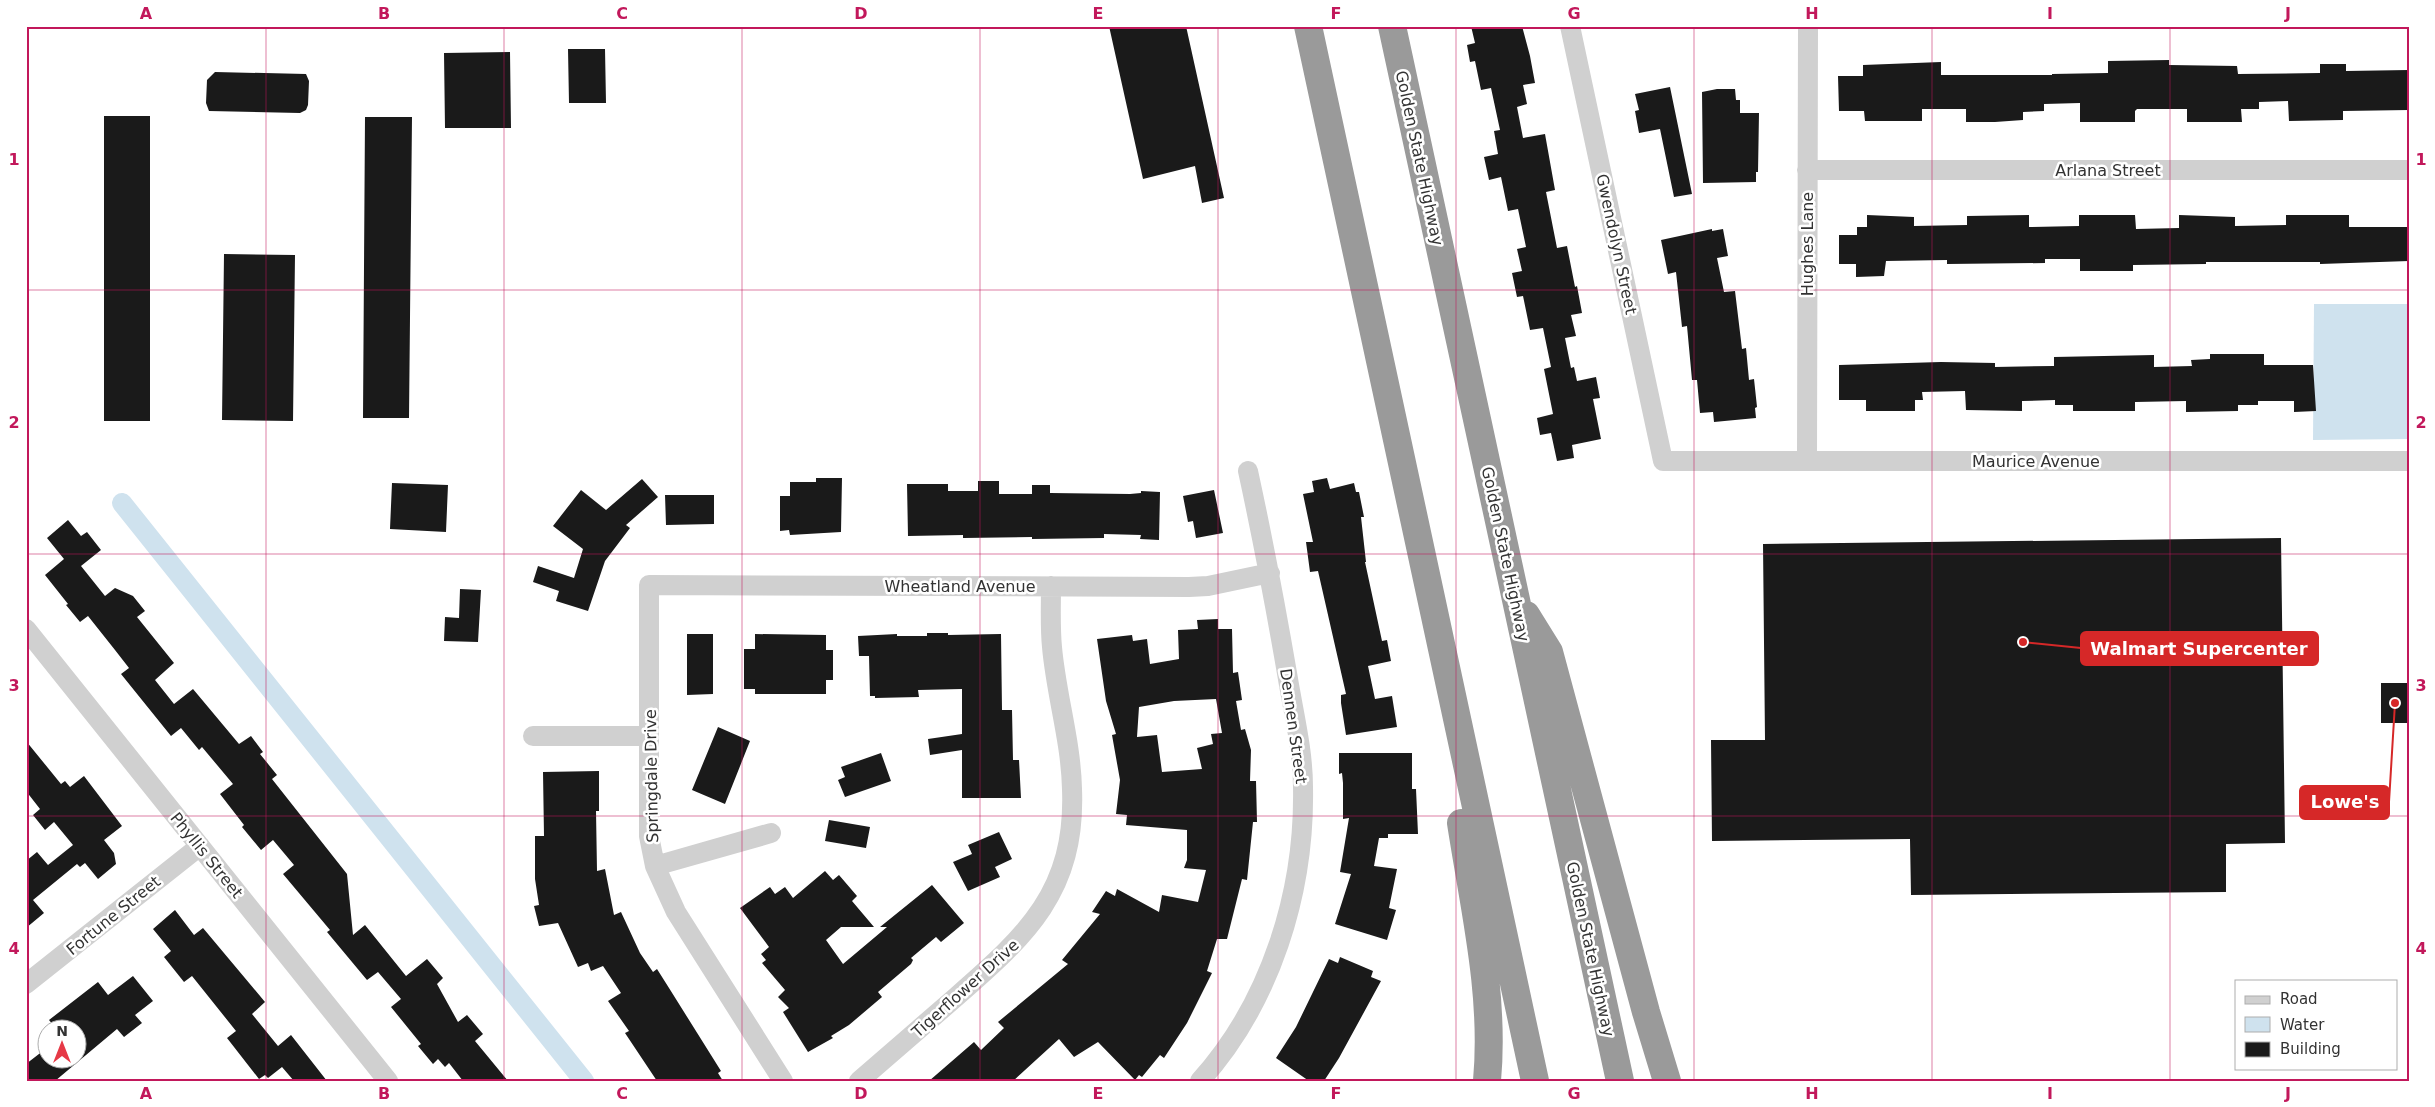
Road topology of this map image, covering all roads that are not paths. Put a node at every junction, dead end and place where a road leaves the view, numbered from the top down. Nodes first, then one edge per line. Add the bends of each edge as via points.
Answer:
1 (1308, 26) edge
2 (1392, 26) edge
3 (1570, 26) edge
4 (1808, 26) edge
5 (1808, 170) junction
6 (2409, 170) edge
7 (1664, 461) joint
8 (1808, 461) junction
9 (2409, 461) edge
10 (1248, 471) dead end
11 (1419, 550) junction
12 (1270, 574) junction
13 (649, 586) joint
14 (1051, 586) junction
15 (1515, 598) junction
16 (26, 629) edge
17 (533, 736) dead end
18 (649, 736) junction
19 (771, 833) dead end
20 (200, 846) junction
21 (656, 866) junction
22 (26, 984) edge
23 (388, 1081) edge
24 (783, 1081) edge
25 (859, 1081) edge
26 (1200, 1081) edge
27 (1487, 1081) edge
28 (1535, 1081) edge
29 (1620, 1081) edge
30 (1667, 1081) edge

1 - 11 highway
2 - 15 highway, Golden State Highway
3 - 7 street, Gwendolyn Street
4 - 5 street, Hughes Lane
5 - 6 street, Arlana Street
5 - 8 street, Hughes Lane
7 - 8 street, Maurice Avenue
8 - 9 street, Maurice Avenue
10 - 12 street, Dennen Street
11 - 27 highway via 1489,1002 1491,1046
11 - 28 highway
12 - 14 street, Wheatland Avenue via 1208,586
12 - 26 street, Dennen Street via 1302,761 1302,829 1297,874 1287,919 1256,997 1233,1037
13 - 14 street, Wheatland Avenue
13 - 18 street, Springdale Drive
14 - 25 street, Tigerflower Drive via 1052,646 1072,787 1072,819 1067,851 1058,878 1044,907 1020,939
15 - 29 highway, Golden State Highway
15 - 30 highway via 1549,652
16 - 20 street, Phyllis Street
17 - 18 street
18 - 21 street, Springdale Drive via 649,836
19 - 21 street
20 - 22 street, Fortune Street
20 - 23 street, Phyllis Street
21 - 24 street, Springdale Drive via 676,912

